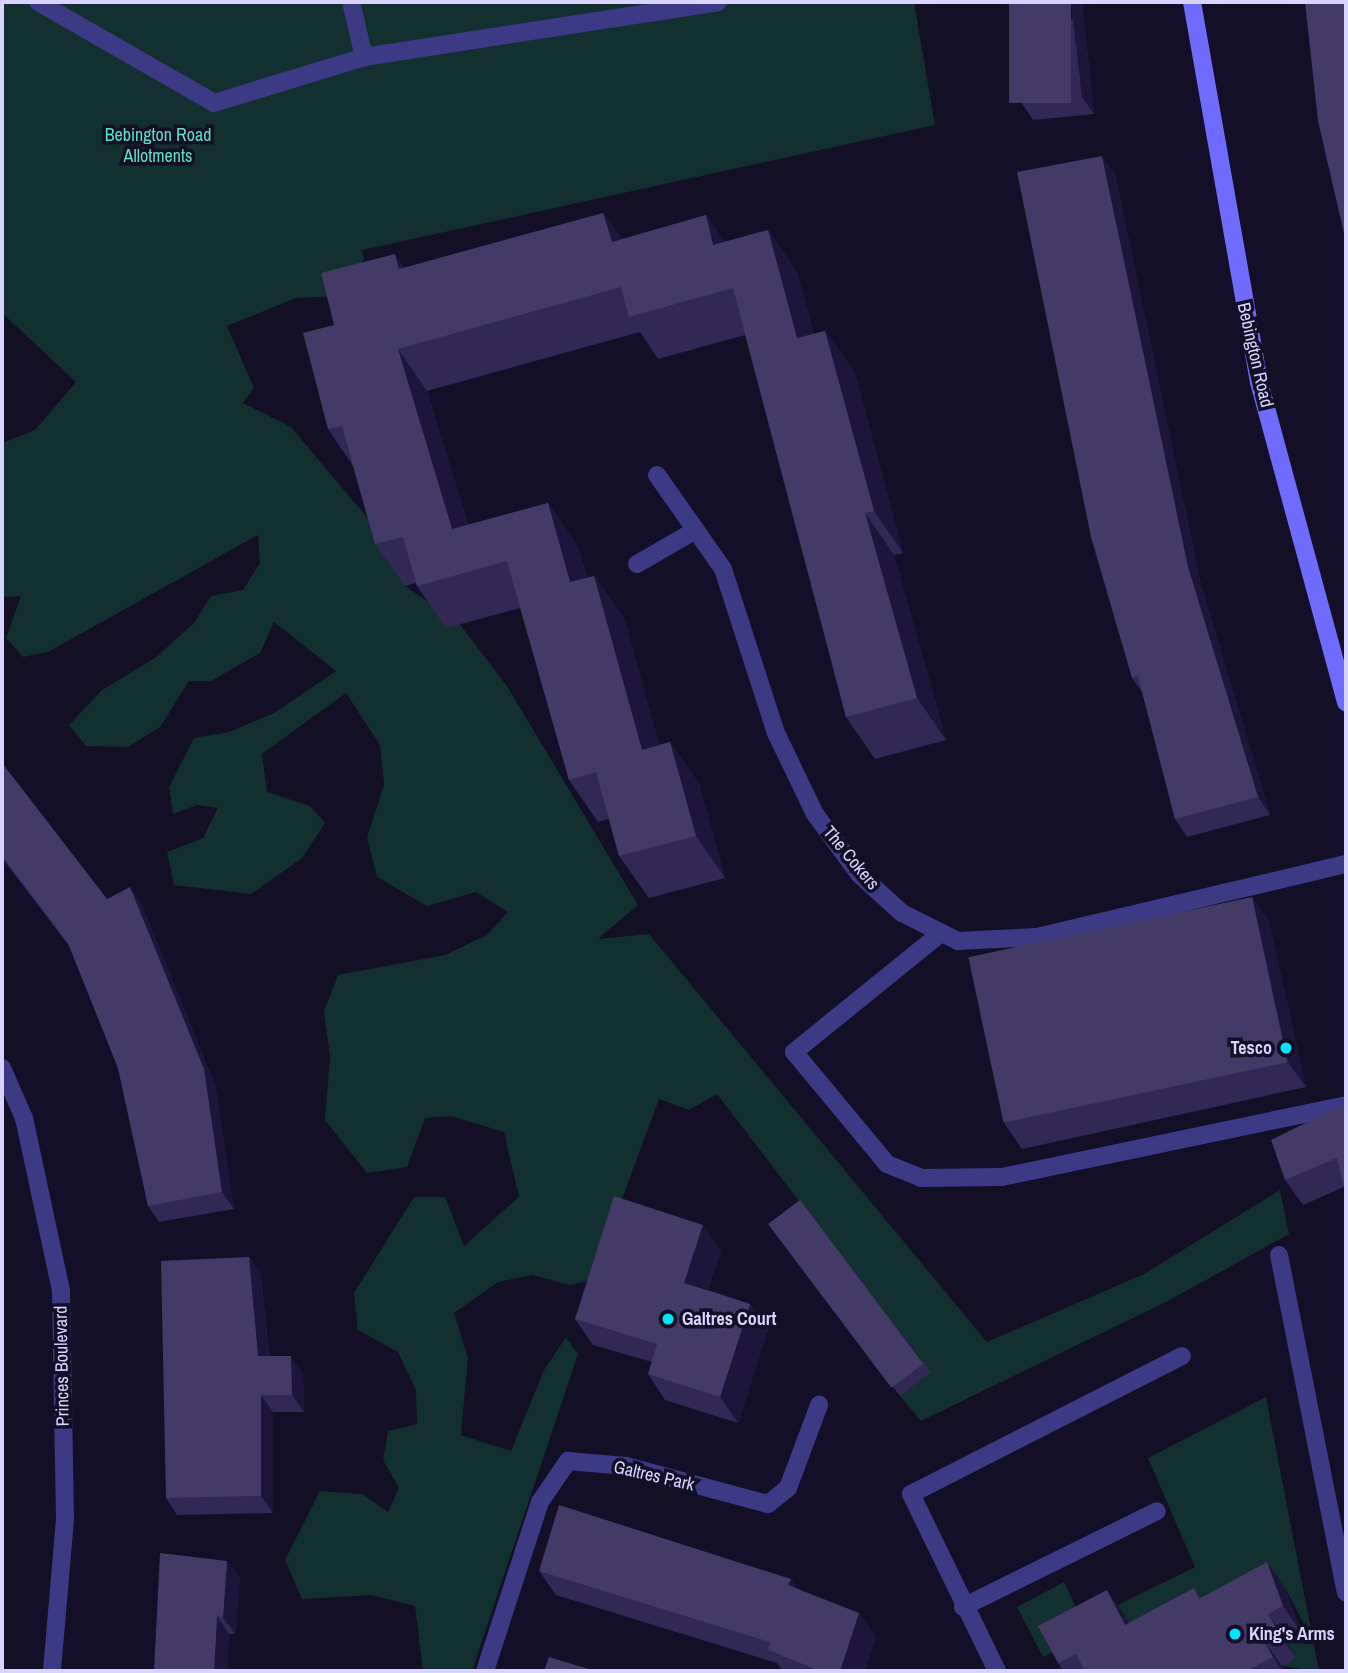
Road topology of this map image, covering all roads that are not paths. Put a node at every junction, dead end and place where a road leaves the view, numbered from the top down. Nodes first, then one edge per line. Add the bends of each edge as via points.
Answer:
1 (38, 2) edge
2 (351, 2) edge
3 (718, 2) edge
4 (1192, 2) edge
5 (364, 57) junction
6 (657, 475) dead end
7 (696, 530) junction
8 (637, 564) dead end
9 (1346, 702) edge
10 (1346, 864) edge
11 (941, 933) junction
12 (2, 1068) edge
13 (1346, 1105) edge
14 (1279, 1255) dead end
15 (1182, 1356) dead end
16 (819, 1405) dead end
17 (1157, 1511) dead end
18 (1346, 1592) edge
19 (963, 1607) junction
20 (52, 1671) edge
21 (485, 1671) edge
22 (997, 1671) edge

1 - 5 street via 214,103
2 - 5 street
3 - 5 street
4 - 9 main road, Bebington Road via 1259,382
6 - 7 street, The Cokers
7 - 8 street
7 - 11 street, The Cokers via 723,569 776,733 815,814 859,874 902,913
10 - 11 street, The Cokers via 1037,937 958,941
11 - 13 street via 794,1052 887,1164 921,1178 1002,1177
12 - 20 street, Princes Boulevard via 24,1118 61,1291 65,1519
14 - 18 street
15 - 19 street via 911,1494
16 - 21 street, Galtres Park via 788,1488 768,1504 626,1466 568,1461 540,1502
17 - 19 street
19 - 22 street

